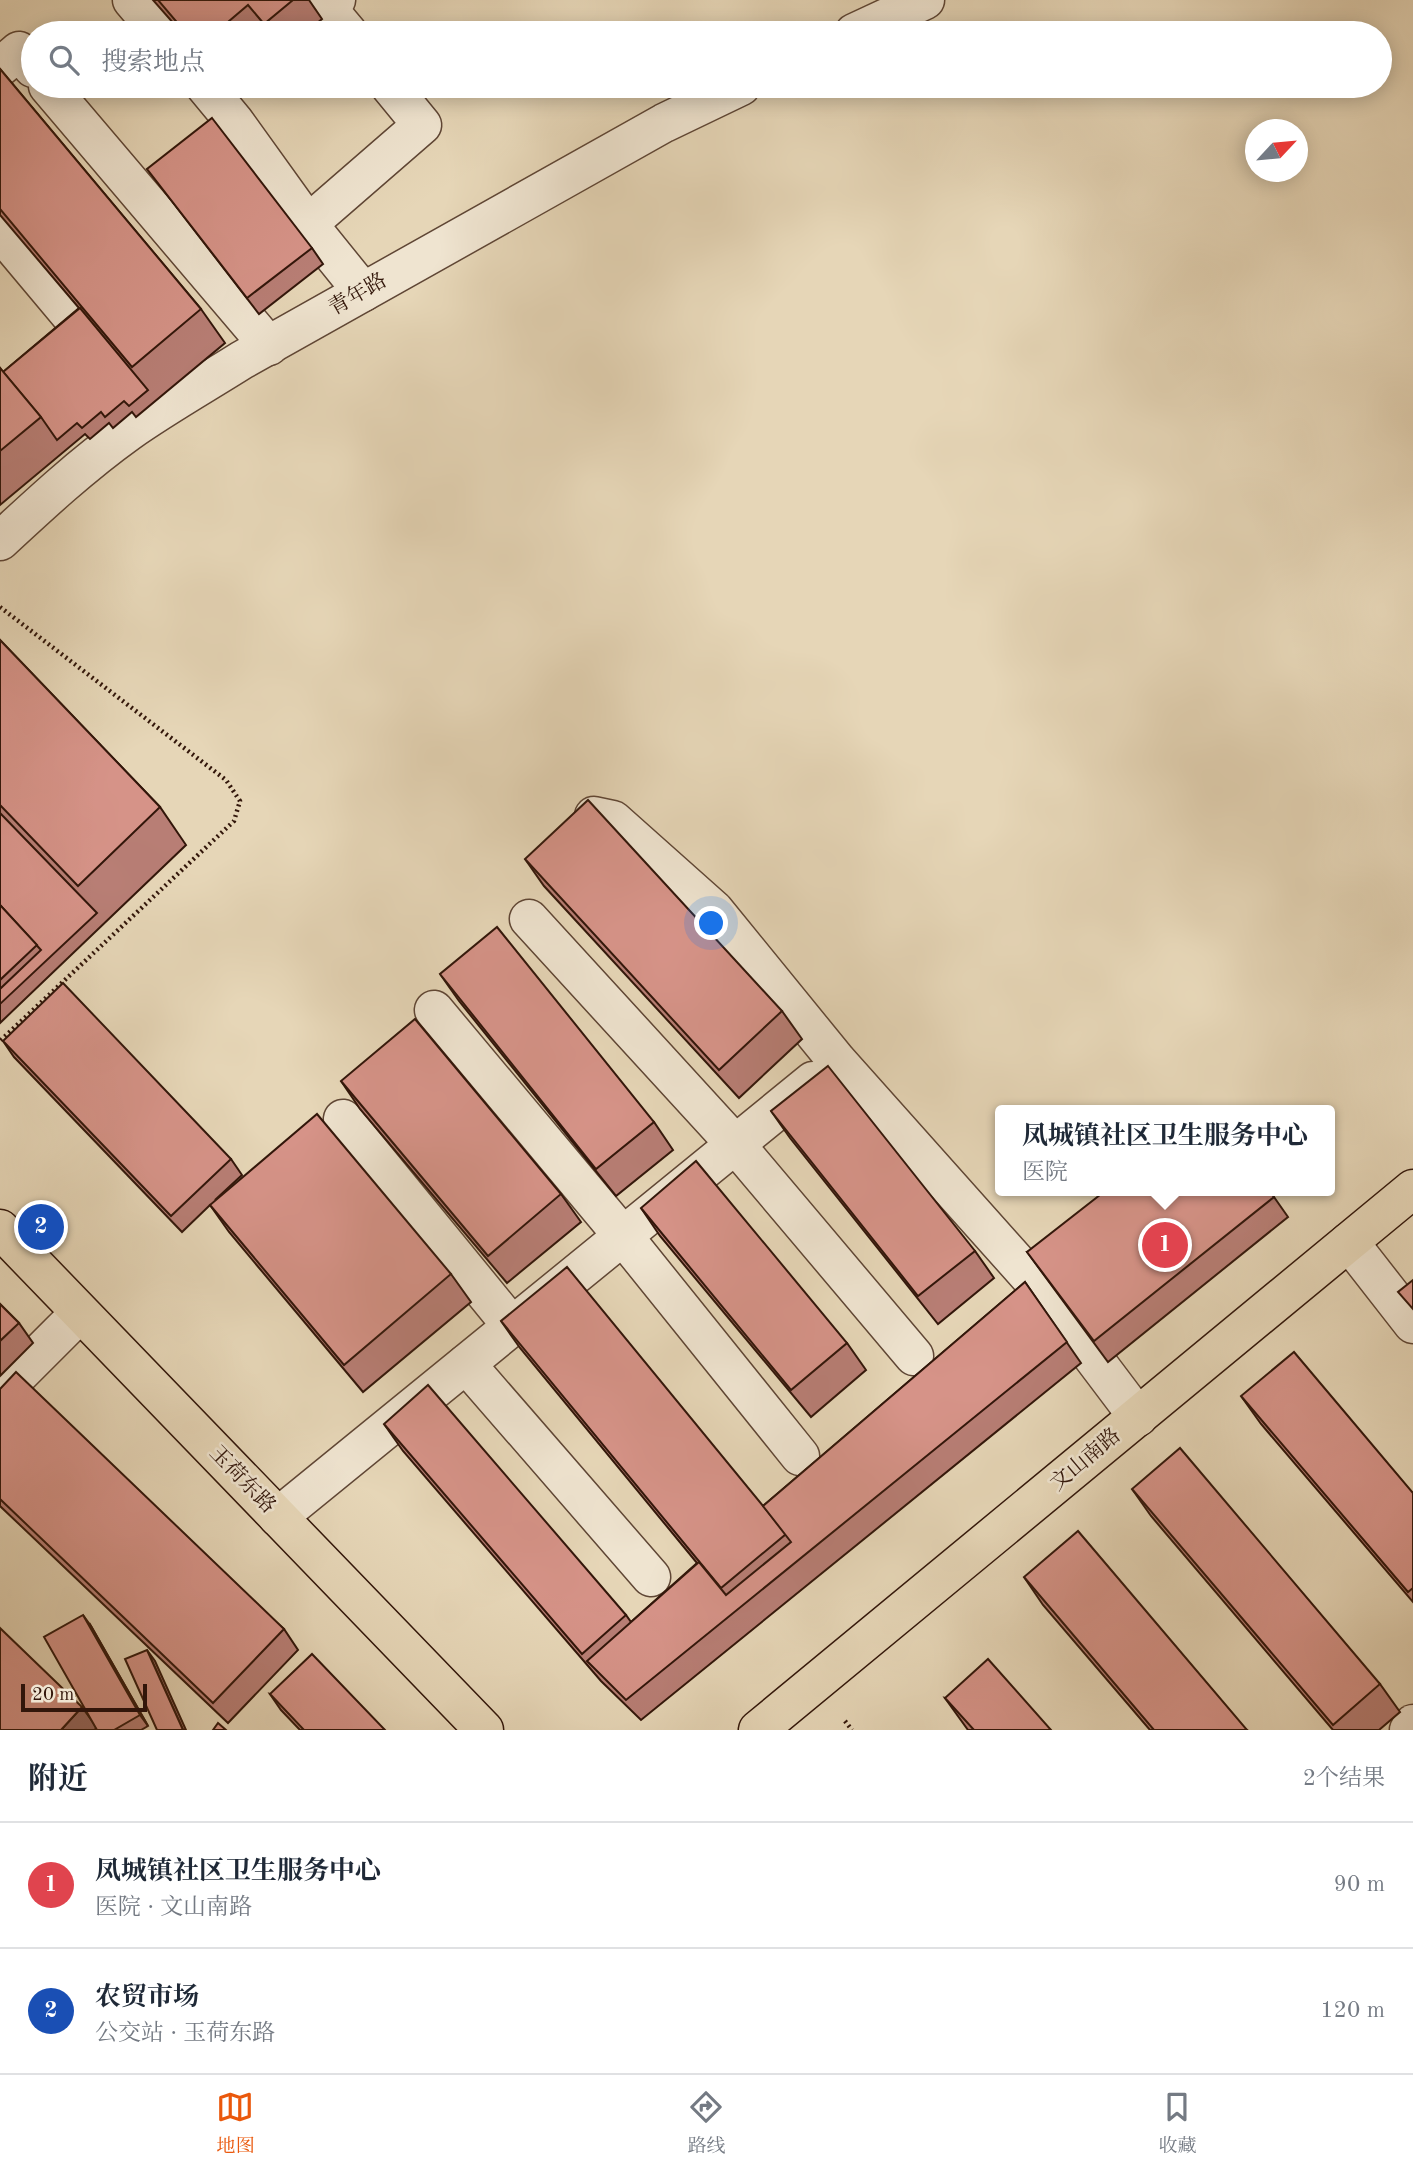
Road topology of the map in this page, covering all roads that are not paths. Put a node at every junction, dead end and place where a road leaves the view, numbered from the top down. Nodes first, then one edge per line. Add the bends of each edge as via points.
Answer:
1 (132, 0) edge
2 (336, 0) edge
3 (925, 0) edge
4 (150, 21) edge
5 (338, 21) edge
6 (880, 21) edge
7 (21, 53) edge
8 (0, 67) edge
9 (58, 98) edge
10 (215, 98) edge
11 (400, 98) edge
12 (716, 98) edge
13 (308, 224) junction
14 (0, 231) edge
15 (363, 292) junction
16 (73, 318) edge
17 (269, 346) junction
18 (0, 541) edge
19 (594, 816) edge
20 (529, 919) dead end
21 (434, 1010) dead end
22 (838, 1061) junction
23 (342, 1119) dead end
24 (735, 1144) junction
25 (1413, 1189) edge
26 (0, 1229) edge
27 (623, 1236) junction
28 (1349, 1242) junction
29 (80, 1313) junction
30 (1413, 1324) edge
31 (513, 1326) junction
32 (914, 1356) dead end
33 (466, 1364) junction
34 (0, 1393) edge
35 (1138, 1417) junction
36 (800, 1456) dead end
37 (278, 1517) junction
38 (651, 1577) dead end
39 (1413, 1724) edge
40 (484, 1730) edge
41 (758, 1730) edge
42 (1409, 1730) edge

1 - 4 street
2 - 5 street via 327,8
3 - 6 street
7 - 8 street
9 - 17 street
10 - 13 street
11 - 13 street via 422,125
12 - 15 street, 青年路
13 - 15 street
14 - 16 street
15 - 17 street, 青年路
17 - 18 street, 青年路 via 127,433
19 - 22 street via 613,820 714,910
20 - 24 street
21 - 27 street
22 - 24 street
22 - 35 street via 1045,1295
23 - 31 street
24 - 27 street
24 - 32 street
25 - 28 main road, 文山南路
26 - 29 main road, 玉荷东路
27 - 31 street
27 - 36 street
28 - 30 street
28 - 35 main road, 文山南路
29 - 34 street
29 - 37 main road, 玉荷东路
31 - 33 street
33 - 37 street
33 - 38 street
35 - 41 main road, 文山南路
37 - 40 main road, 玉荷东路
39 - 42 street

